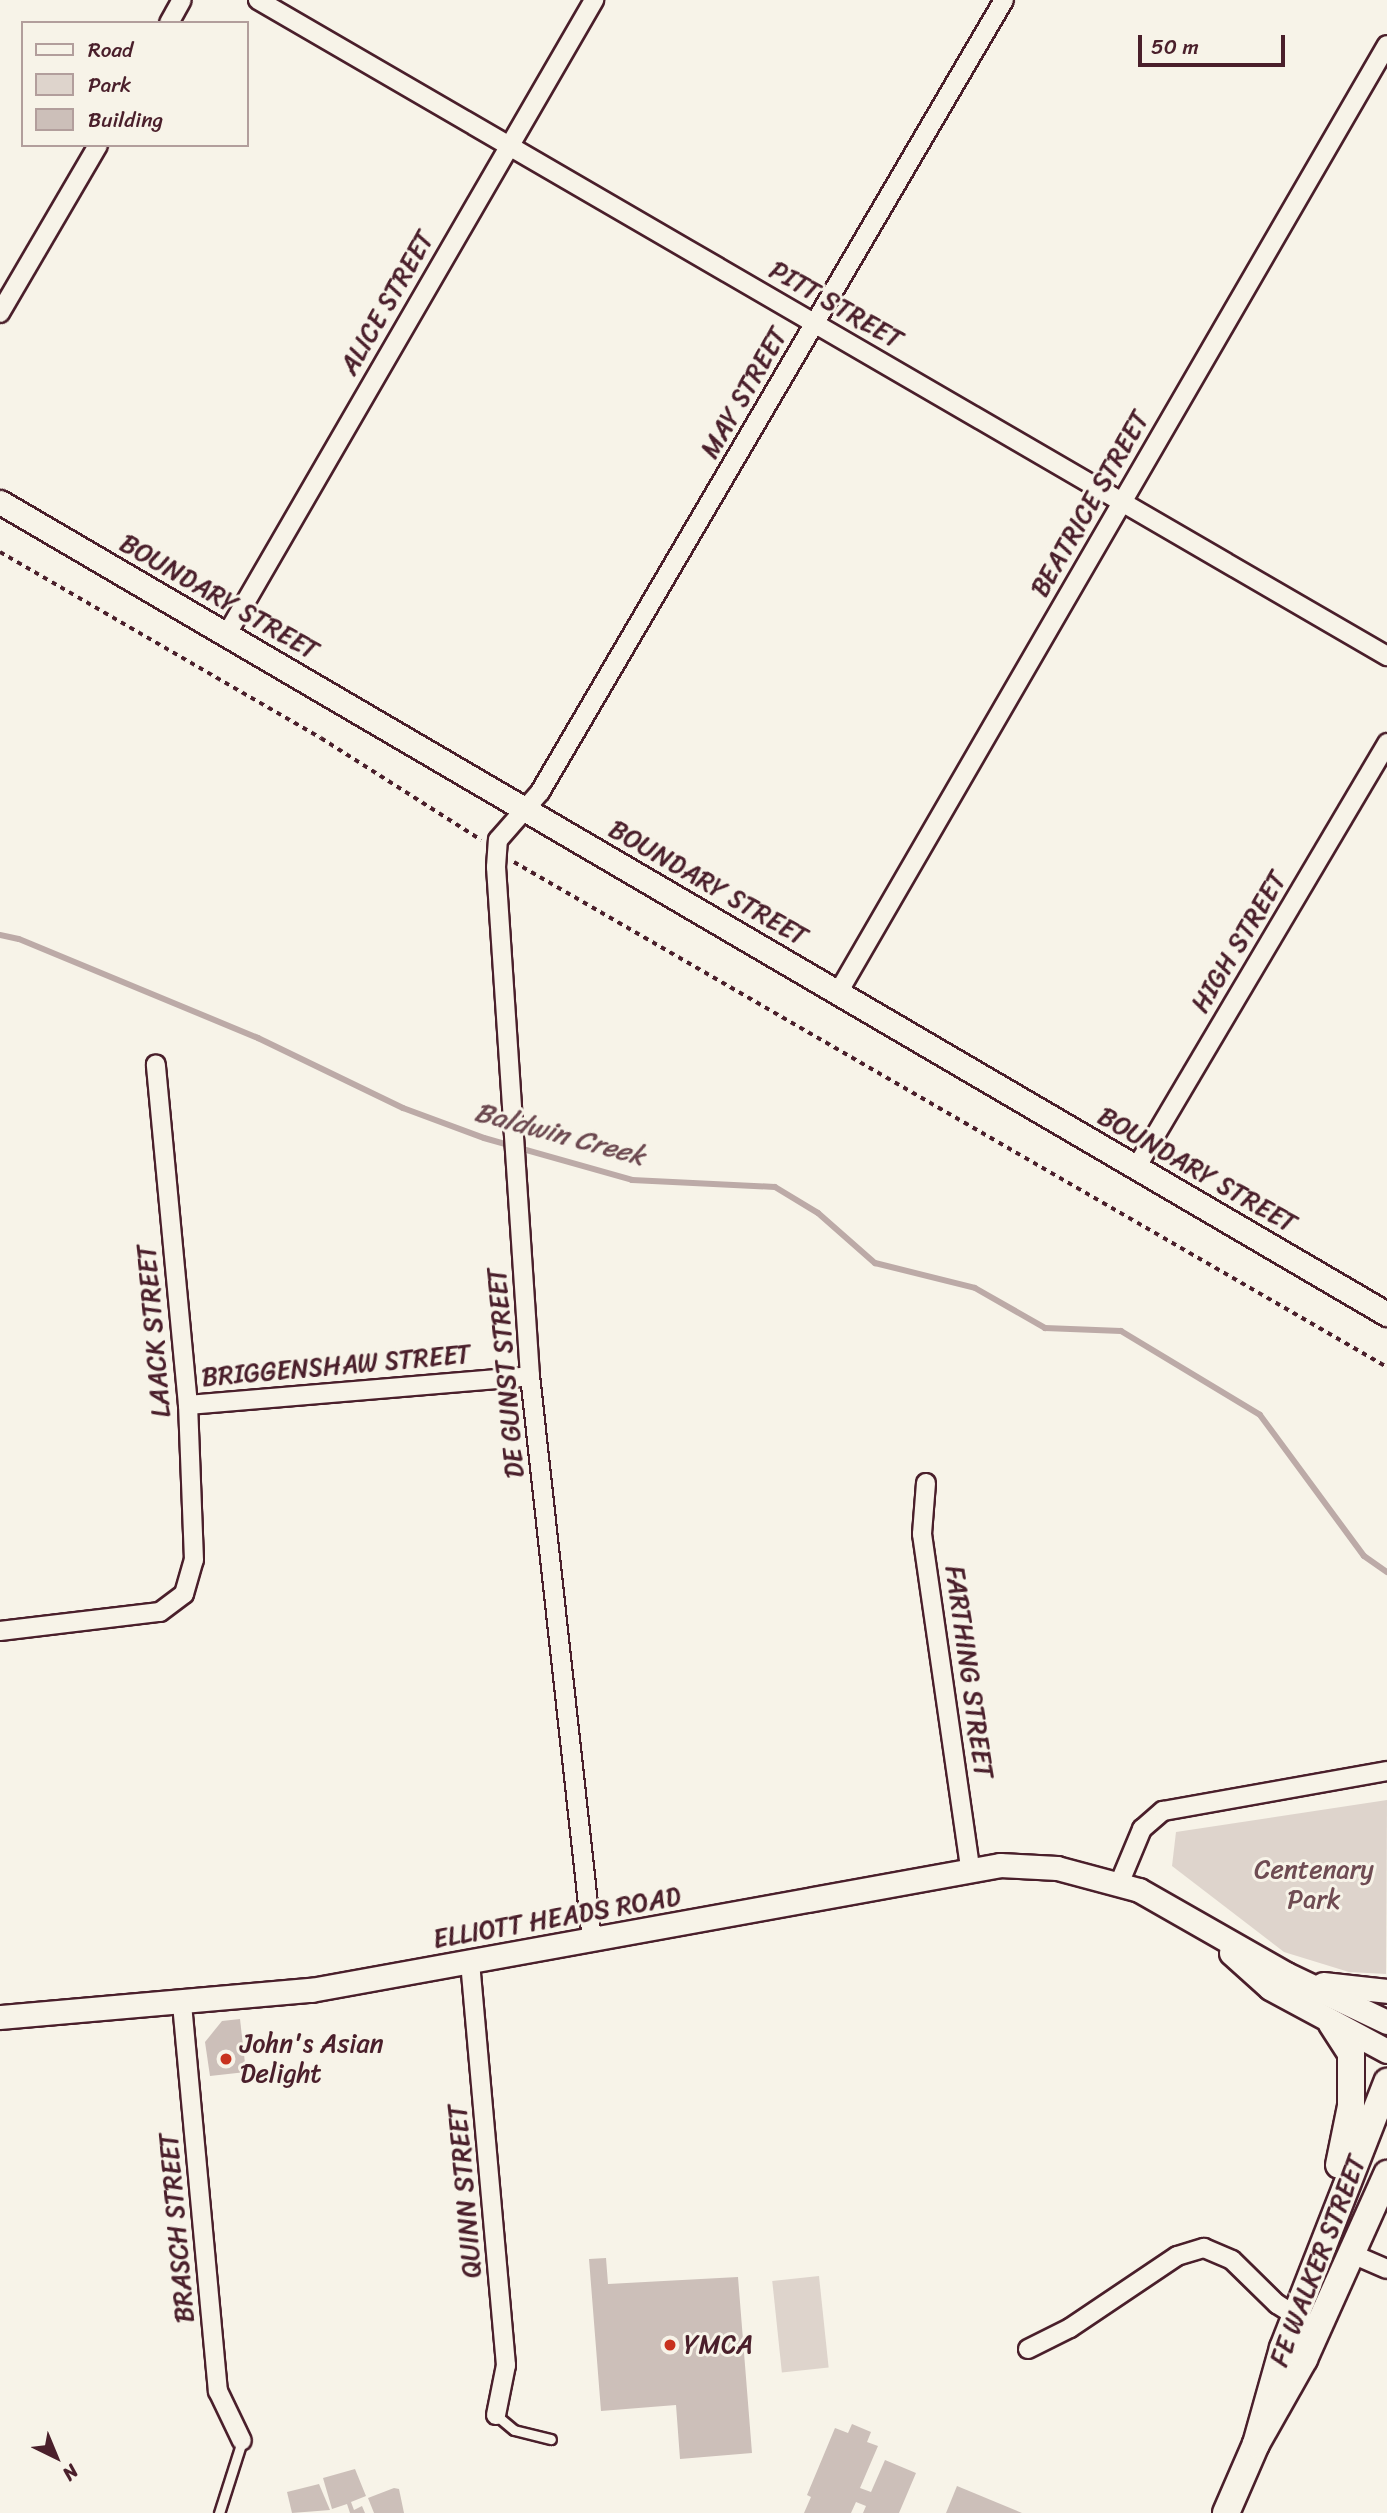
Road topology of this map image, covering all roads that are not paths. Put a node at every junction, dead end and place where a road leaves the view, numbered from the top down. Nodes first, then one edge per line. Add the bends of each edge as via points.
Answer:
1 (182, 0) edge
2 (258, 0) edge
3 (594, 0) edge
4 (1004, 0) edge
5 (170, 21) edge
6 (1387, 44) edge
7 (509, 145) junction
8 (97, 147) edge
9 (0, 313) edge
10 (816, 323) junction
11 (0, 502) edge
12 (1121, 502) junction
13 (227, 634) junction
14 (1387, 656) edge
15 (1387, 743) edge
16 (523, 809) junction
17 (839, 991) junction
18 (156, 1064) dead end
19 (1136, 1168) junction
20 (1387, 1314) edge
21 (530, 1376) junction
22 (188, 1405) junction
23 (926, 1483) dead end
24 (0, 1631) edge
25 (1387, 1771) edge
26 (970, 1867) junction
27 (1119, 1884) junction
28 (1203, 1927) junction
29 (592, 1940) junction
30 (470, 1962) junction
31 (1286, 1974) junction
32 (1387, 1991) edge
33 (182, 2004) junction
34 (0, 2017) edge
35 (1387, 2022) edge
36 (1332, 2024) junction
37 (1387, 2051) edge
38 (1387, 2082) edge
39 (1387, 2174) edge
40 (1350, 2253) junction
41 (1313, 2268) junction
42 (1387, 2269) edge
43 (1306, 2322) junction
44 (1028, 2349) dead end
45 (496, 2415) joint
46 (551, 2440) dead end
47 (242, 2441) joint
48 (219, 2513) edge
49 (1226, 2513) edge

1 - 5 street
2 - 7 street, PITT STREET
3 - 7 street, ALICE STREET
4 - 10 street, MAY STREET
6 - 12 street, BEATRICE STREET
7 - 10 street, PITT STREET
7 - 13 street, ALICE STREET
8 - 9 street
10 - 12 street, PITT STREET
10 - 16 street, MAY STREET via 540,792
11 - 13 street, BOUNDARY STREET
12 - 14 street, PITT STREET
12 - 17 street, BEATRICE STREET
13 - 16 street, BOUNDARY STREET
15 - 19 street, HIGH STREET
16 - 17 street, BOUNDARY STREET
16 - 21 street, DE GUNST STREET via 498,840 496,867
17 - 19 street, BOUNDARY STREET
18 - 22 street, LAACK STREET
19 - 20 street, BOUNDARY STREET
21 - 22 street, BRIGGENSHAW STREET
21 - 29 street, DE GUNST STREET
22 - 24 street, LAACK STREET via 194,1560 184,1594 160,1612
23 - 26 street, FARTHING STREET via 922,1534
25 - 27 street via 1163,1811 1142,1829
26 - 27 street, ELLIOTT HEADS ROAD via 1057,1868
26 - 29 street, ELLIOTT HEADS ROAD
27 - 28 street, ELLIOTT HEADS ROAD via 1164,1902
28 - 31 street, ELLIOTT HEADS ROAD
28 - 36 street, ELLIOTT HEADS ROAD via 1270,1988
29 - 30 street, ELLIOTT HEADS ROAD
30 - 33 street, ELLIOTT HEADS ROAD via 311,1990
30 - 45 street, QUINN STREET via 506,2365
31 - 32 street via 1336,1987
31 - 35 street, ELLIOTT HEADS ROAD
33 - 34 street, ELLIOTT HEADS ROAD
33 - 47 street, BRASCH STREET via 218,2391
36 - 37 street, ELLIOTT HEADS ROAD
36 - 41 main road via 1351,2053 1351,2106
38 - 41 main road, FE WALKER STREET
39 - 40 main road, FE WALKER STREET
40 - 42 street
40 - 43 main road, FE WALKER STREET
41 - 43 main road, FE WALKER STREET
43 - 44 street via 1232,2260 1204,2248 1177,2256 1070,2328
43 - 49 main road, FE WALKER STREET
45 - 46 lane via 514,2430
47 - 48 lane

